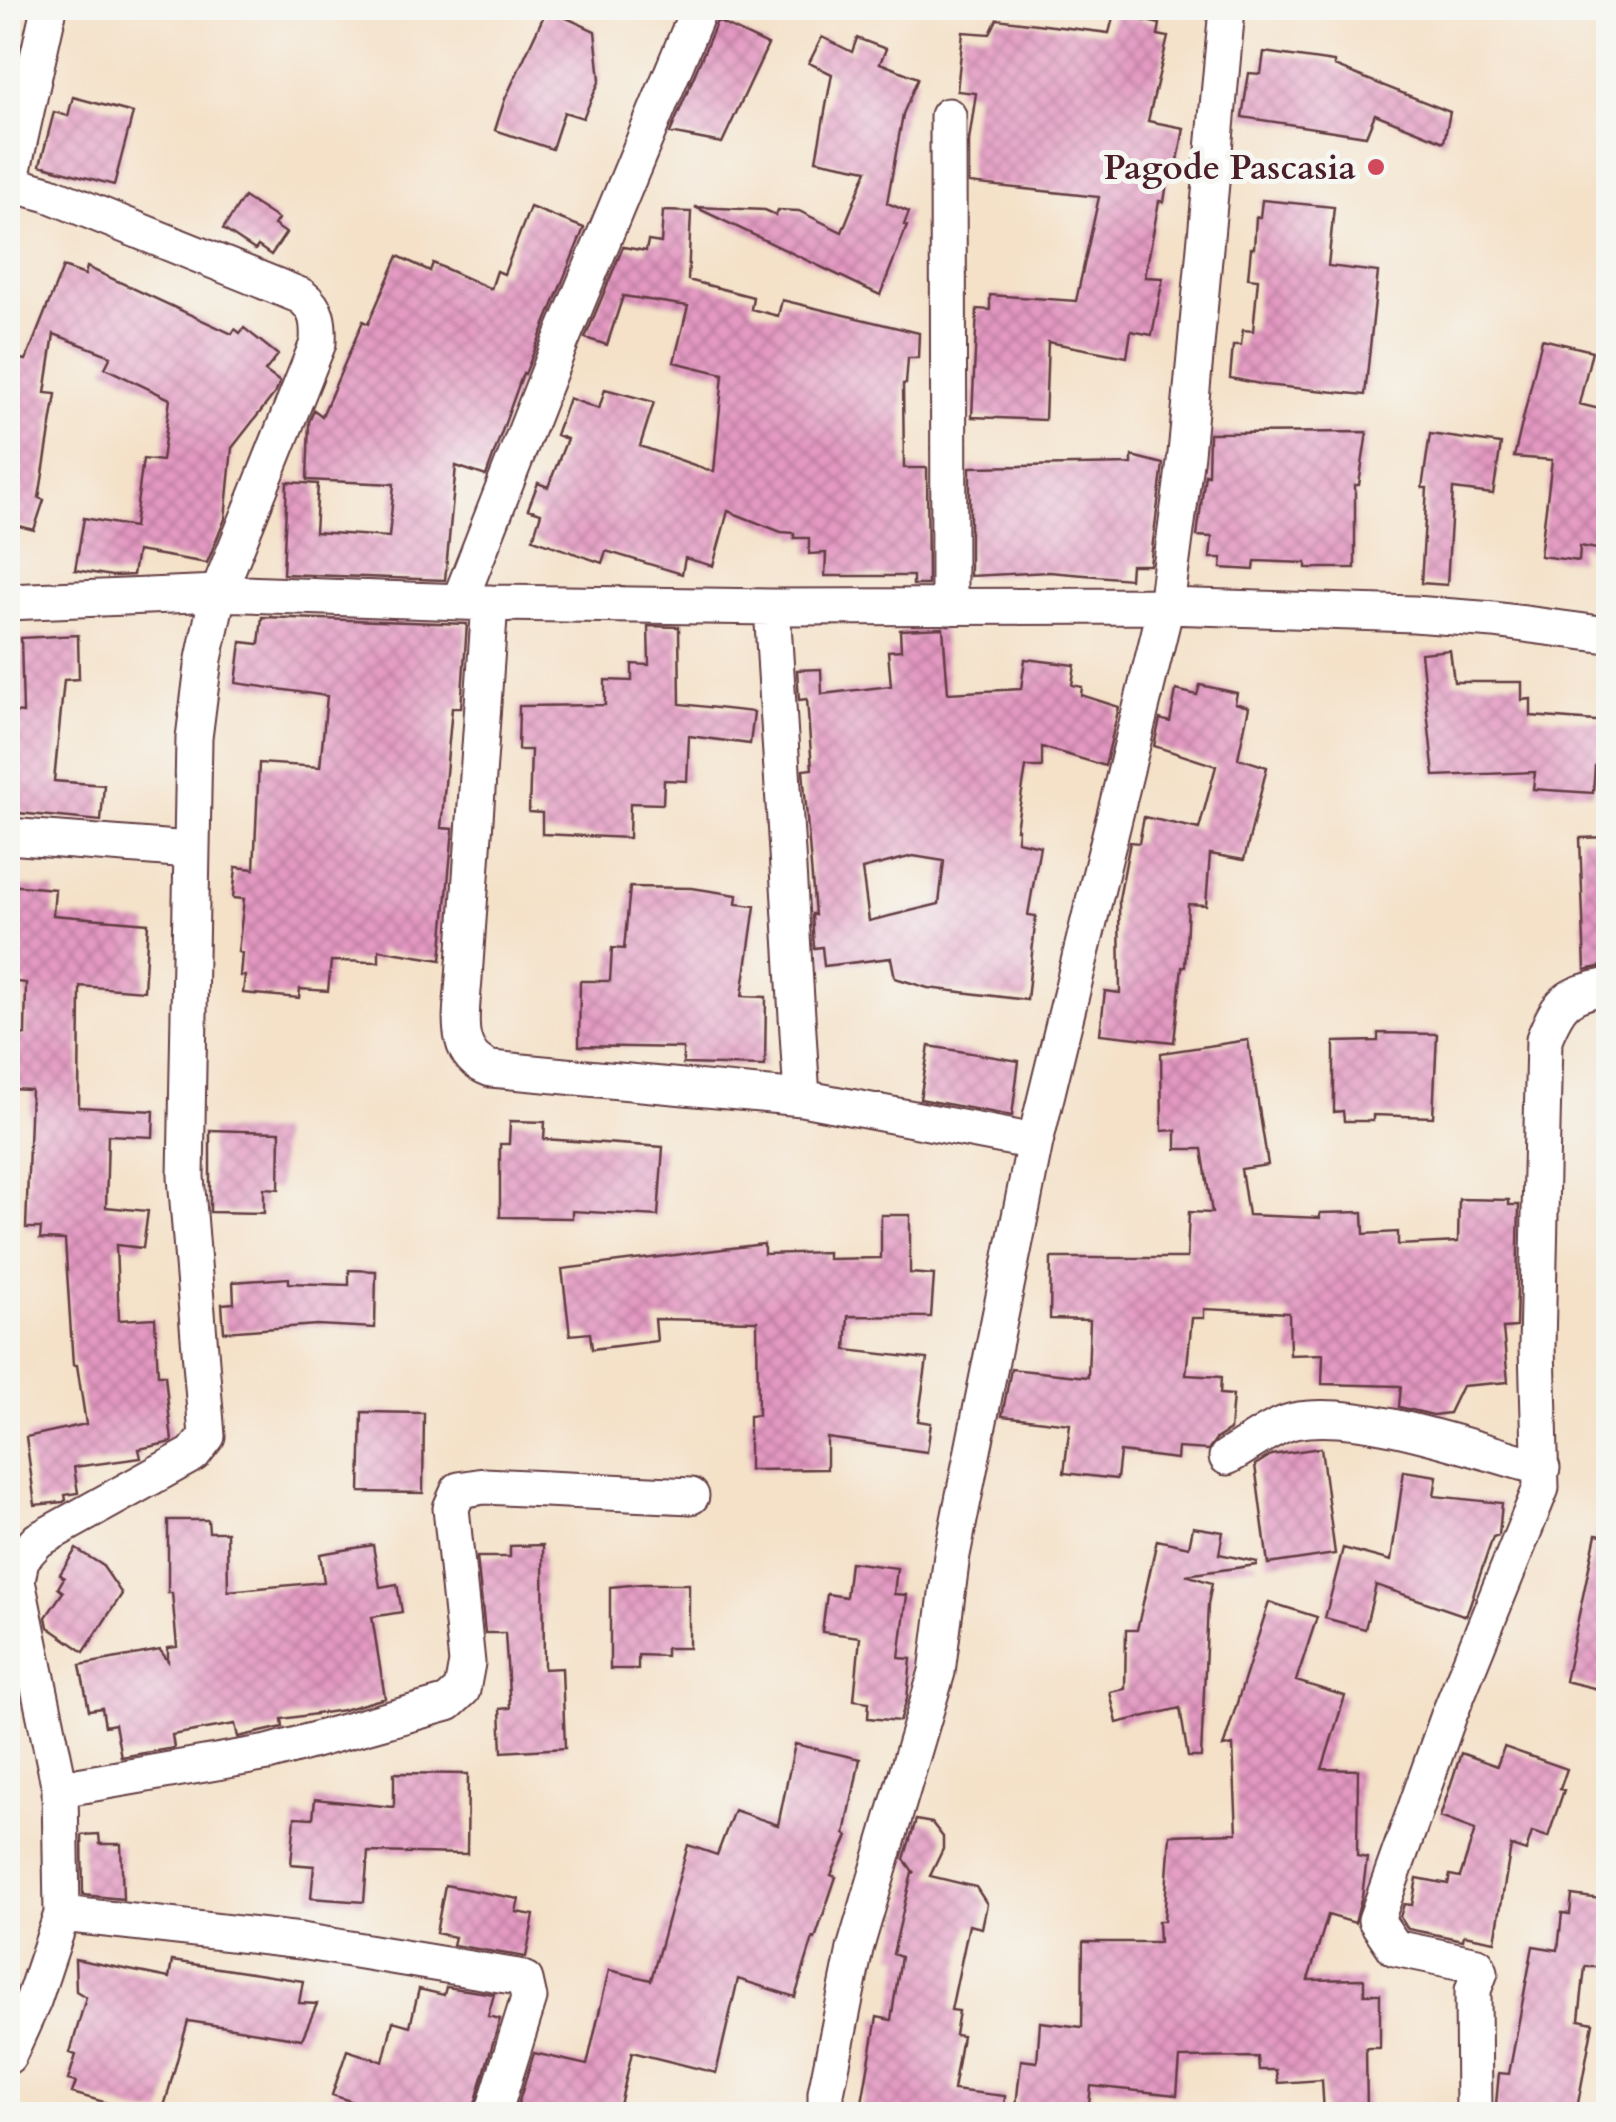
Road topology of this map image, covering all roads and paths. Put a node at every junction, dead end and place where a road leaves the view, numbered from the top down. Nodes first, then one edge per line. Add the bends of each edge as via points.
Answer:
1 (49, 8) edge
2 (699, 8) edge
3 (1227, 9) edge
4 (948, 116) dead end
5 (8, 183) edge
6 (218, 593) junction
7 (475, 601) junction
8 (8, 602) edge
9 (1166, 606) junction
10 (772, 607) junction
11 (949, 607) junction
12 (1608, 635) edge
13 (8, 836) edge
14 (190, 850) junction
15 (1608, 986) edge
16 (802, 1098) junction
17 (1035, 1142) junction
18 (1226, 1457) dead end
19 (1542, 1468) junction
20 (691, 1496) dead end
21 (60, 1789) junction
22 (62, 1914) junction
23 (10, 2048) edge
24 (492, 2114) edge
25 (826, 2114) edge
26 (1474, 2114) edge

1 - 5 street
2 - 7 street via 561,341
3 - 9 street
4 - 11 street
5 - 6 street via 301,296 316,314 318,343
6 - 7 street
6 - 8 street
6 - 14 street via 194,738
7 - 10 street
7 - 16 street via 466,1052 491,1069
9 - 11 street
9 - 12 street via 1414,614
9 - 17 street
10 - 11 street
10 - 16 street
13 - 14 street
14 - 21 street via 186,1176 207,1436 193,1454 38,1540 21,1559 18,1582
15 - 19 street via 1557,1008 1544,1039 1537,1347
16 - 17 street
17 - 25 street via 952,1555 938,1672 855,1950
18 - 19 street via 1291,1422 1323,1419 1383,1426
19 - 26 street via 1541,1488 1376,1920 1395,1948 1477,1965
20 - 21 street via 459,1490 451,1508 467,1663 462,1690 448,1703 268,1753
21 - 22 street
22 - 23 street
22 - 24 street via 386,1953 525,1980 529,1998

